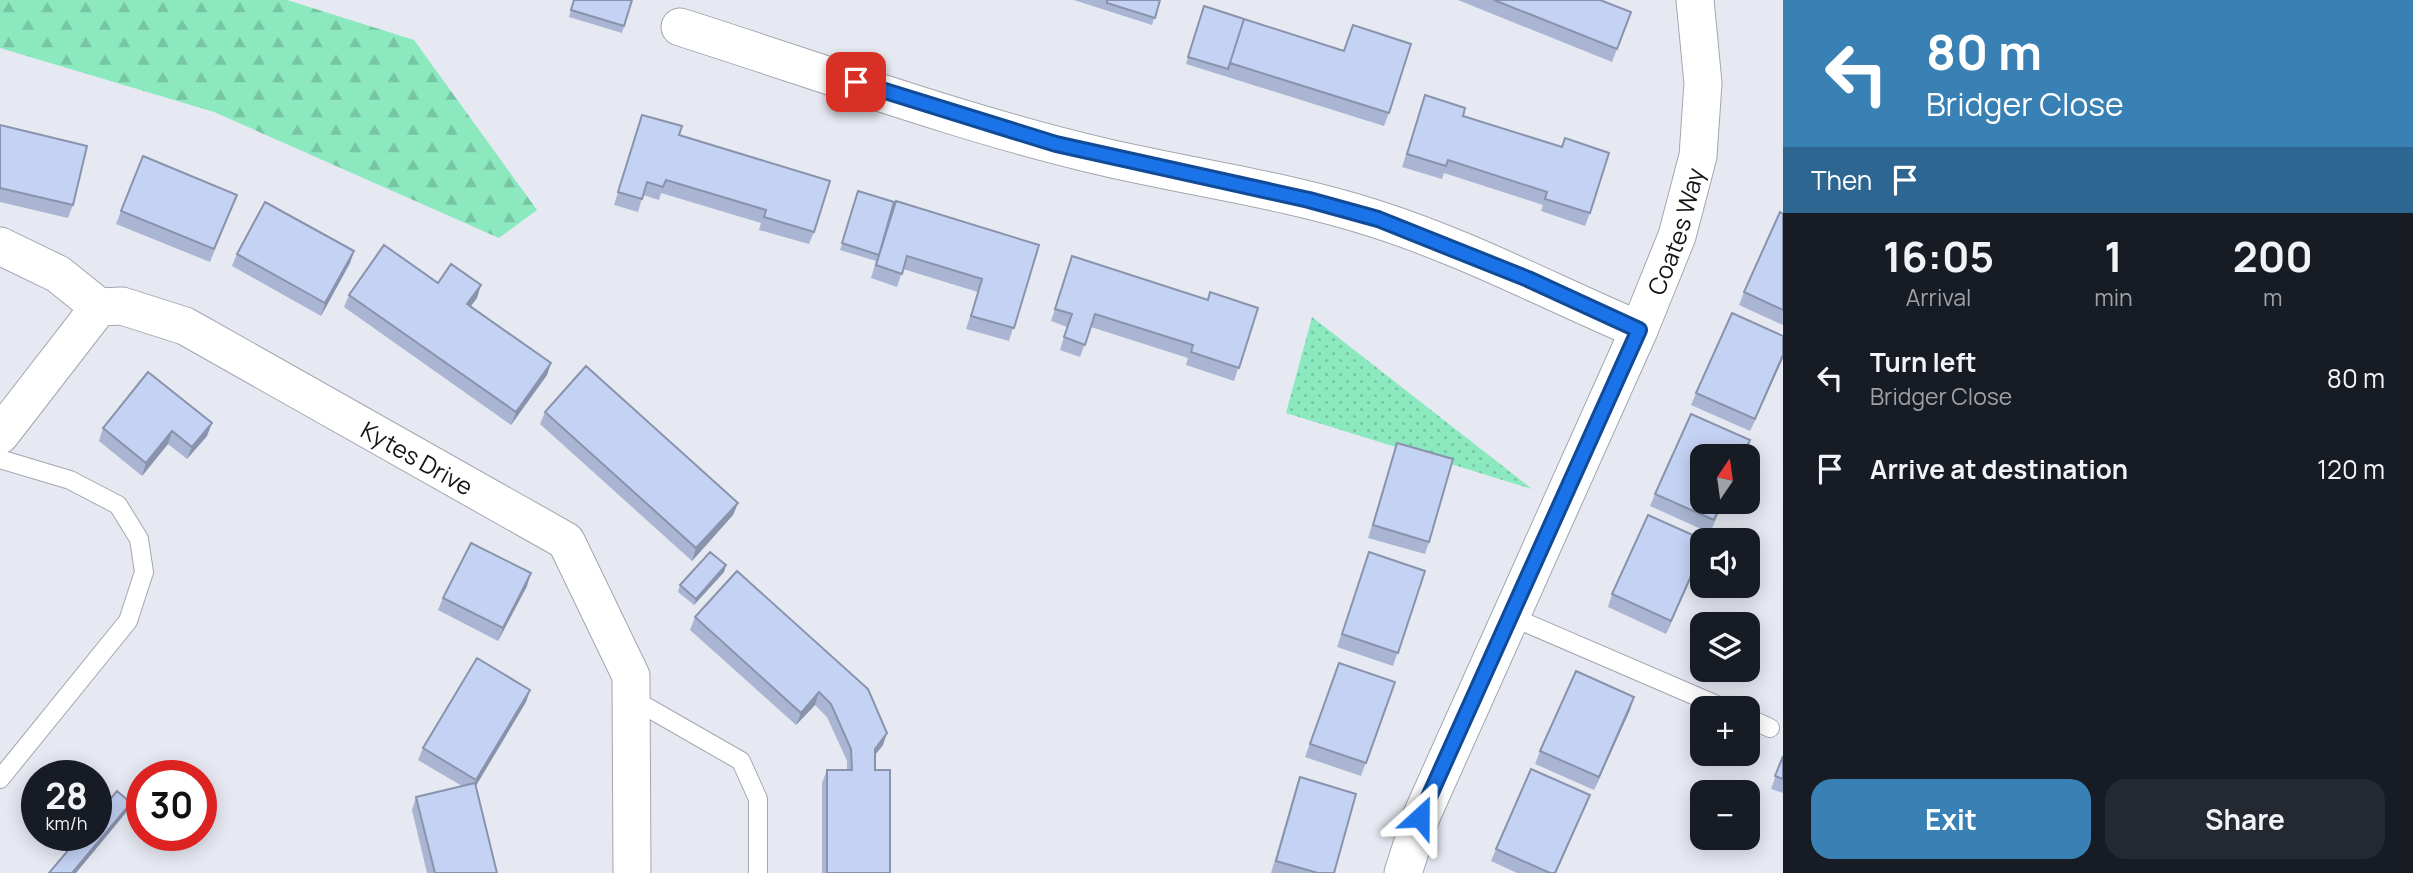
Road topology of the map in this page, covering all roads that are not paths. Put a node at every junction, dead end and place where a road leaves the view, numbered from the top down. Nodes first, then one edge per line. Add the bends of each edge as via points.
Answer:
1 (1695, 0) edge
2 (680, 27) dead end
3 (0, 246) edge
4 (99, 307) junction
5 (1639, 330) junction
6 (0, 435) edge
7 (0, 459) edge
8 (1510, 616) junction
9 (1696, 696) edge
10 (631, 698) junction
11 (1760, 723) edge
12 (1770, 728) dead end
13 (0, 779) edge
14 (632, 873) edge
15 (758, 873) edge
16 (1403, 873) edge

1 - 5 street, Coates Way via 1703,83 1698,156 1677,236
2 - 5 street via 1032,138 1378,219
3 - 4 street via 58,274
4 - 6 street
4 - 10 street, Kytes Drive via 135,309 185,326 566,541 631,676
5 - 8 street, Coates Way
7 - 13 lane via 70,480 118,505 139,539 144,572 128,621
8 - 9 lane
8 - 16 street, Coates Way via 1420,817
10 - 14 street, Kytes Drive
10 - 15 lane via 741,761 758,799
11 - 12 lane

